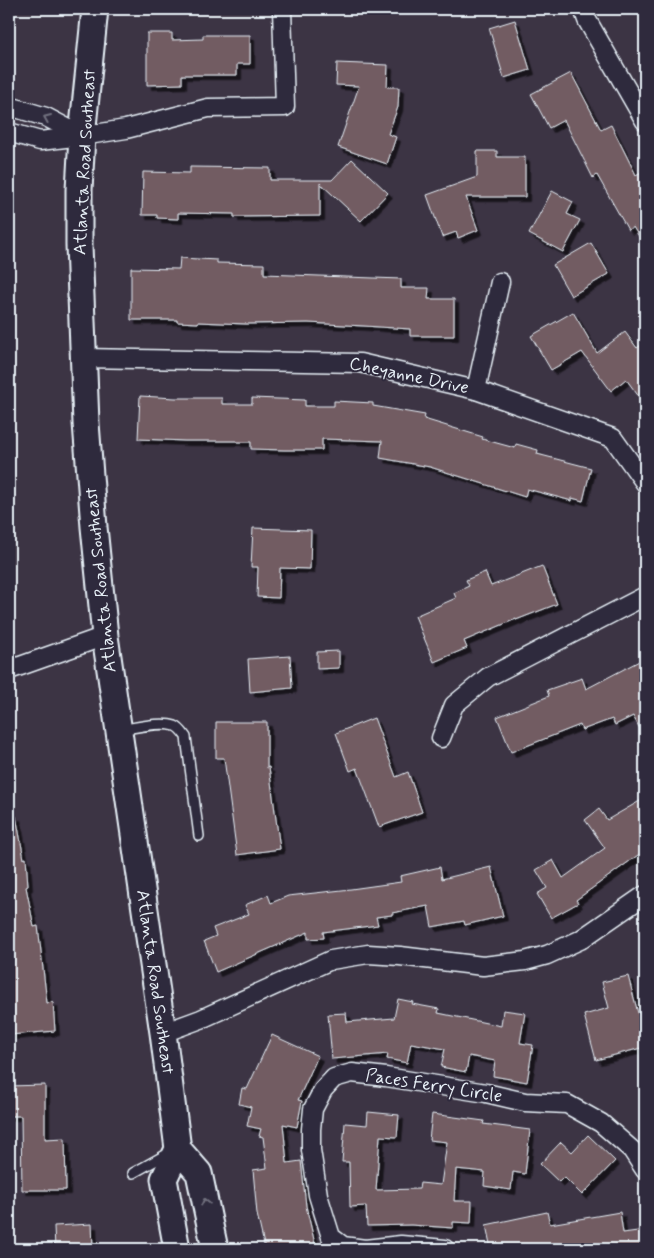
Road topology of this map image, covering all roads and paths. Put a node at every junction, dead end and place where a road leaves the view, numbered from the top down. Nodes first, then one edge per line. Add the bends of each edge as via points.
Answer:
1 (95, 9) edge
2 (282, 9) edge
3 (583, 9) edge
4 (9, 106) edge
5 (645, 121) edge
6 (9, 132) edge
7 (82, 136) junction
8 (500, 282) dead end
9 (82, 358) junction
10 (476, 390) junction
11 (645, 483) edge
12 (645, 596) edge
13 (106, 636) junction
14 (9, 670) edge
15 (119, 730) junction
16 (441, 738) dead end
17 (199, 836) dead end
18 (645, 895) edge
19 (163, 1033) junction
20 (178, 1148) junction
21 (645, 1170) edge
22 (133, 1173) dead end
23 (178, 1249) edge
24 (214, 1249) edge
25 (446, 1249) edge

1 - 7 main road, Atlanta Road Southeast
2 - 7 street via 285,107 208,108 126,129
3 - 5 street
7 -> 4 street via 46,117
6 - 7 street via 40,141
7 - 9 main road, Atlanta Road Southeast via 79,245
8 - 10 street
9 - 10 street, Cheyanne Drive via 360,363
9 - 13 main road, Atlanta Road Southeast via 94,527
10 - 11 street, Cheyanne Drive via 613,438
12 - 16 street via 488,677 454,705
13 - 14 street
13 - 15 main road, Atlanta Road Southeast
15 - 17 lane via 159,725 174,726 182,731 186,737
15 - 19 main road, Atlanta Road Southeast
18 - 19 street via 580,940 547,955 483,966 368,954 331,960
19 - 20 main road, Atlanta Road Southeast
20 - 22 lane
20 - 23 main road via 164,1179
24 -> 20 main road via 199,1173
21 - 25 street, Paces Ferry Circle via 632,1150 601,1123 567,1104 524,1102 486,1093 352,1073 334,1078 313,1109 311,1129 318,1196 331,1237 343,1246 365,1249 401,1245

